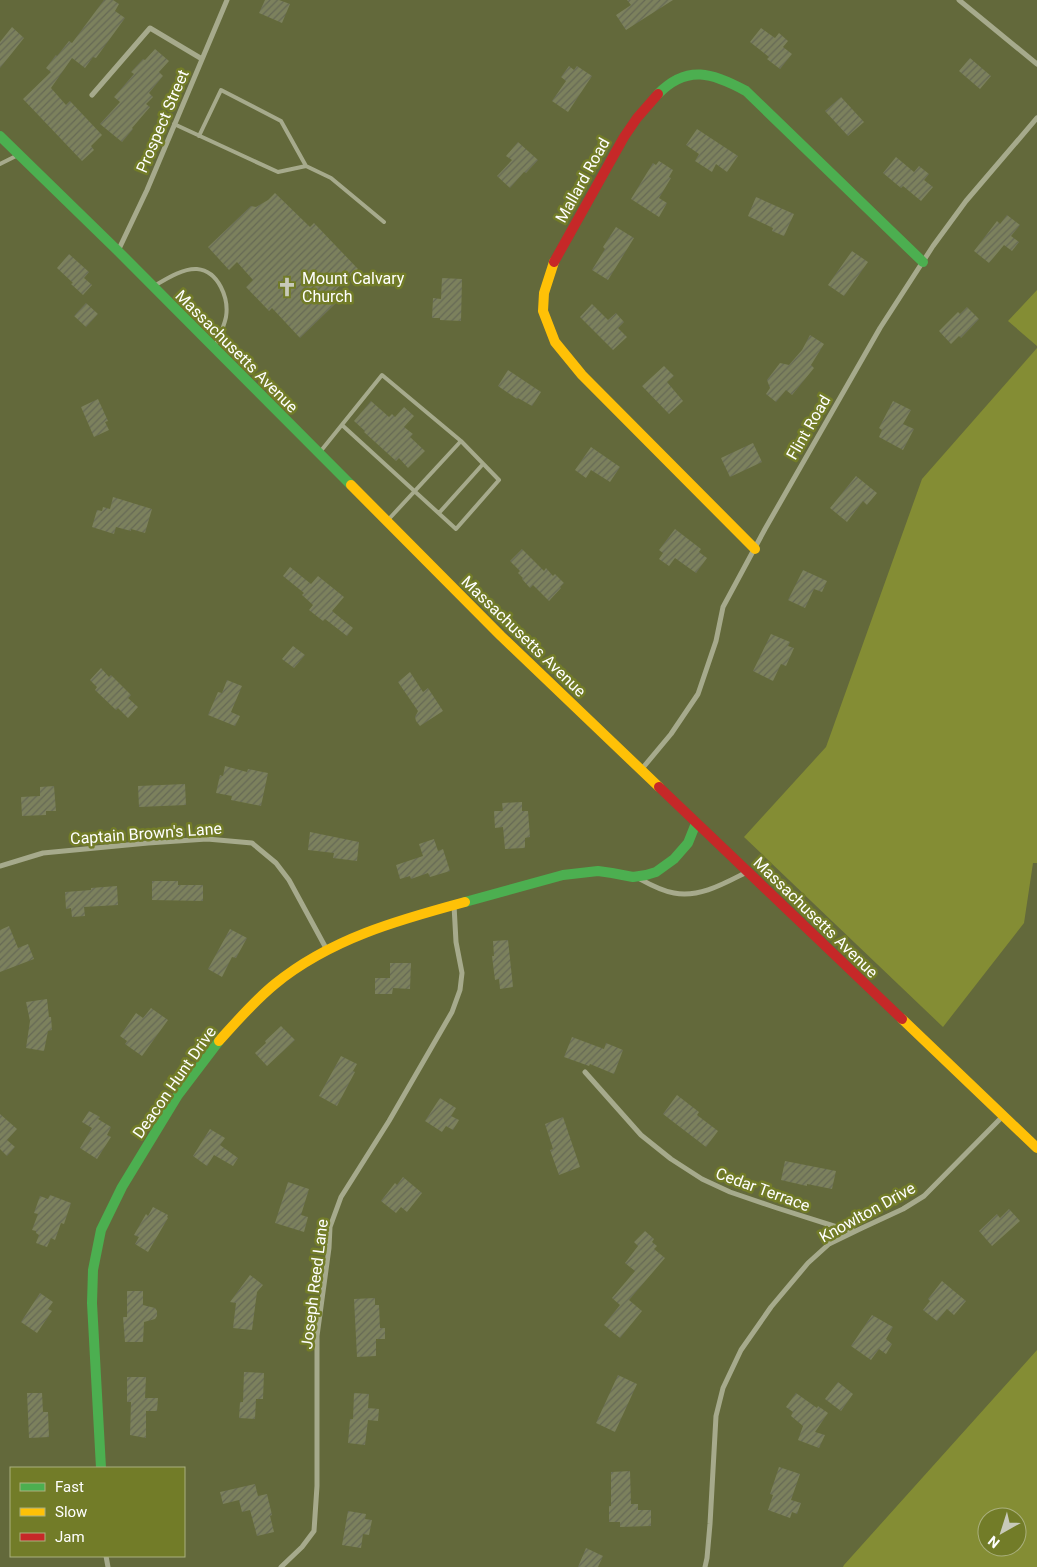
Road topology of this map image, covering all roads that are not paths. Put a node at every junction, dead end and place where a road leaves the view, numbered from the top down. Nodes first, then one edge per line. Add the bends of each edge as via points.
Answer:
1 (227, 0) edge
2 (959, 0) edge
3 (202, 60) junction
4 (1037, 64) edge
5 (92, 95) dead end
6 (1037, 118) edge
7 (174, 124) junction
8 (0, 136) edge
9 (199, 136) junction
10 (18, 155) junction
11 (0, 164) edge
12 (306, 166) junction
13 (384, 222) dead end
14 (118, 251) junction
15 (922, 262) junction
16 (153, 286) junction
17 (214, 348) junction
18 (342, 425) junction
19 (461, 441) junction
20 (318, 454) junction
21 (483, 464) junction
22 (415, 491) junction
23 (439, 513) junction
24 (387, 522) junction
25 (755, 549) junction
26 (641, 770) junction
27 (696, 823) junction
28 (0, 866) edge
29 (747, 872) junction
30 (635, 877) junction
31 (454, 906) junction
32 (327, 950) junction
33 (585, 1072) dead end
34 (1003, 1116) junction
35 (1037, 1148) edge
36 (855, 1231) junction
37 (101, 1467) edge
38 (281, 1567) edge
39 (705, 1567) edge

1 - 3 street, Prospect Street
2 - 4 street
3 - 5 street via 150,28
3 - 7 street, Prospect Street
6 - 15 street, Flint Road via 966,201
7 - 9 lane
7 - 14 street, Prospect Street
8 - 10 street, Massachusetts Avenue
9 - 12 lane via 278,172
9 - 12 lane via 222,90 281,122
10 - 11 lane
10 - 14 street, Massachusetts Avenue
12 - 13 lane via 332,178
14 - 16 street, Massachusetts Avenue
15 - 25 street, Flint Road via 875,337
15 - 25 street, Mallard Road via 746,91 728,81 702,74 685,75 671,81 627,130 557,256 544,288 542,309 548,330 559,350 582,375
16 - 17 street, Massachusetts Avenue
16 - 17 lane via 197,269 215,278 227,303 226,318
17 - 20 street, Massachusetts Avenue
18 - 19 lane via 382,375
18 - 20 lane
18 - 22 lane
19 - 21 lane
19 - 22 lane
20 - 24 street, Massachusetts Avenue
21 - 23 lane
21 - 23 lane via 499,480 456,529
22 - 23 lane
22 - 24 lane
24 - 26 street, Massachusetts Avenue
25 - 26 street, Flint Road via 723,607 716,641 698,694
26 - 27 street, Massachusetts Avenue
27 - 29 street, Massachusetts Avenue
27 - 30 street, Deacon Hunt Drive via 684,850 658,872
28 - 32 street, Captain Brown's Lane via 43,853 148,843 207,839 252,843 276,863 289,880
29 - 30 street, Deacon Hunt Drive via 697,894 674,893
29 - 34 street, Massachusetts Avenue
30 - 31 street, Deacon Hunt Drive via 607,872 563,875
31 - 32 street, Deacon Hunt Drive via 403,919
31 - 38 street, Joseph Reed Lane via 462,973 452,1012 341,1197 330,1227 317,1336 314,1531
32 - 37 street, Deacon Hunt Drive via 276,983 249,1007 210,1052 178,1095 140,1156 101,1230 93,1270 92,1303
33 - 36 street, Cedar Terrace via 641,1134 702,1180 777,1208
34 - 35 street, Massachusetts Avenue
34 - 36 street, Knowlton Drive via 924,1196
36 - 39 street, Knowlton Drive via 829,1244 770,1306 741,1350 723,1388 716,1416

